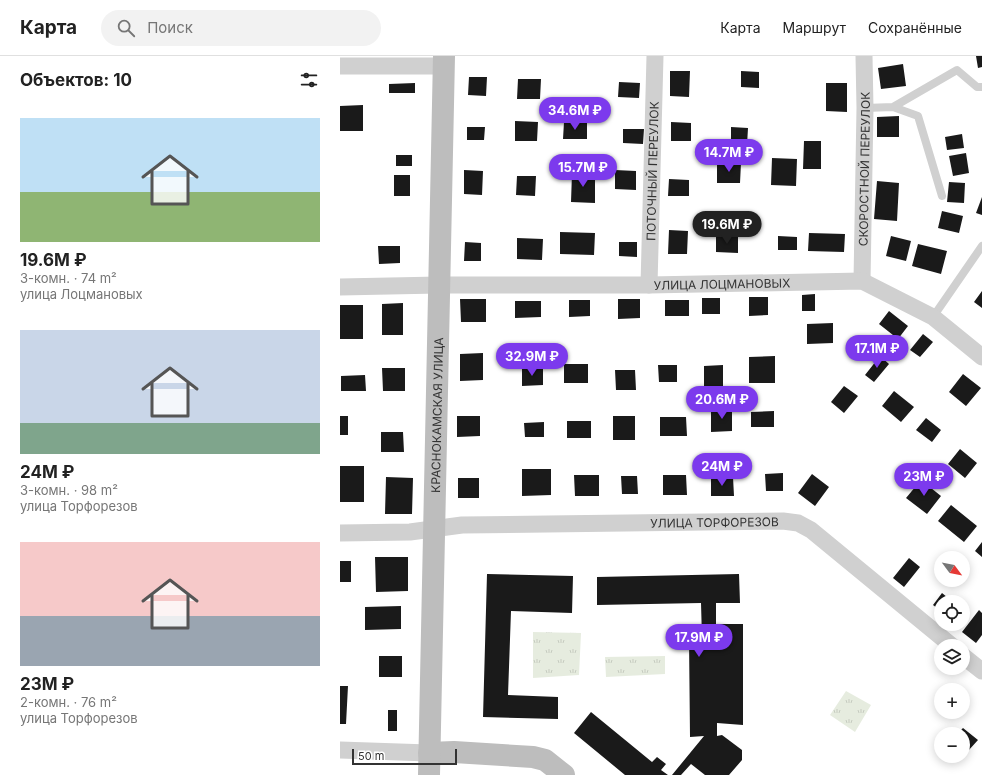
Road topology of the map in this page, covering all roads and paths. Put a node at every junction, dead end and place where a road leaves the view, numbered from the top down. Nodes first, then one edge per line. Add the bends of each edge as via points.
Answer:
1 (655, 56) edge
2 (864, 56) edge
3 (443, 61) edge
4 (340, 66) edge
5 (982, 87) edge
6 (893, 107) junction
7 (865, 108) junction
8 (942, 196) dead end
9 (982, 246) edge
10 (862, 281) junction
11 (439, 285) junction
12 (649, 285) junction
13 (340, 287) edge
14 (933, 317) junction
15 (982, 356) edge
16 (435, 528) junction
17 (340, 533) edge
18 (943, 639) edge
19 (970, 662) edge
20 (982, 671) edge
21 (340, 750) edge
22 (429, 753) junction
23 (428, 775) edge
24 (564, 775) edge

1 - 12 street, ПОТОЧНЫЙ ПЕРЕУЛОК
2 - 7 street, СКОРОСТНОЙ ПЕРЕУЛОК
3 - 4 street
3 - 11 street, КРАСНОКАМСКАЯ УЛИЦА
5 - 6 lane via 977,87 957,70
6 - 7 lane
6 - 8 lane via 918,116
7 - 10 street, СКОРОСТНОЙ ПЕРЕУЛОК
9 - 14 lane
10 - 12 street, УЛИЦА ЛОЦМАНОВЫХ
10 - 14 street, УЛИЦА ЛОЦМАНОВЫХ
11 - 12 street, УЛИЦА ЛОЦМАНОВЫХ
11 - 13 street, УЛИЦА ЛОЦМАНОВЫХ
11 - 16 street, КРАСНОКАМСКАЯ УЛИЦА
14 - 15 street, УЛИЦА ЛОЦМАНОВЫХ
16 - 17 street, УЛИЦА ТОРФОРЕЗОВ via 410,532
16 - 18 street, УЛИЦА ТОРФОРЕЗОВ via 462,525 783,521 798,523 811,530
16 - 22 street, КРАСНОКАМСКАЯ УЛИЦА
19 - 20 street
21 - 22 street
22 - 23 street, КРАСНОКАМСКАЯ УЛИЦА
22 - 24 street via 533,757 545,760

